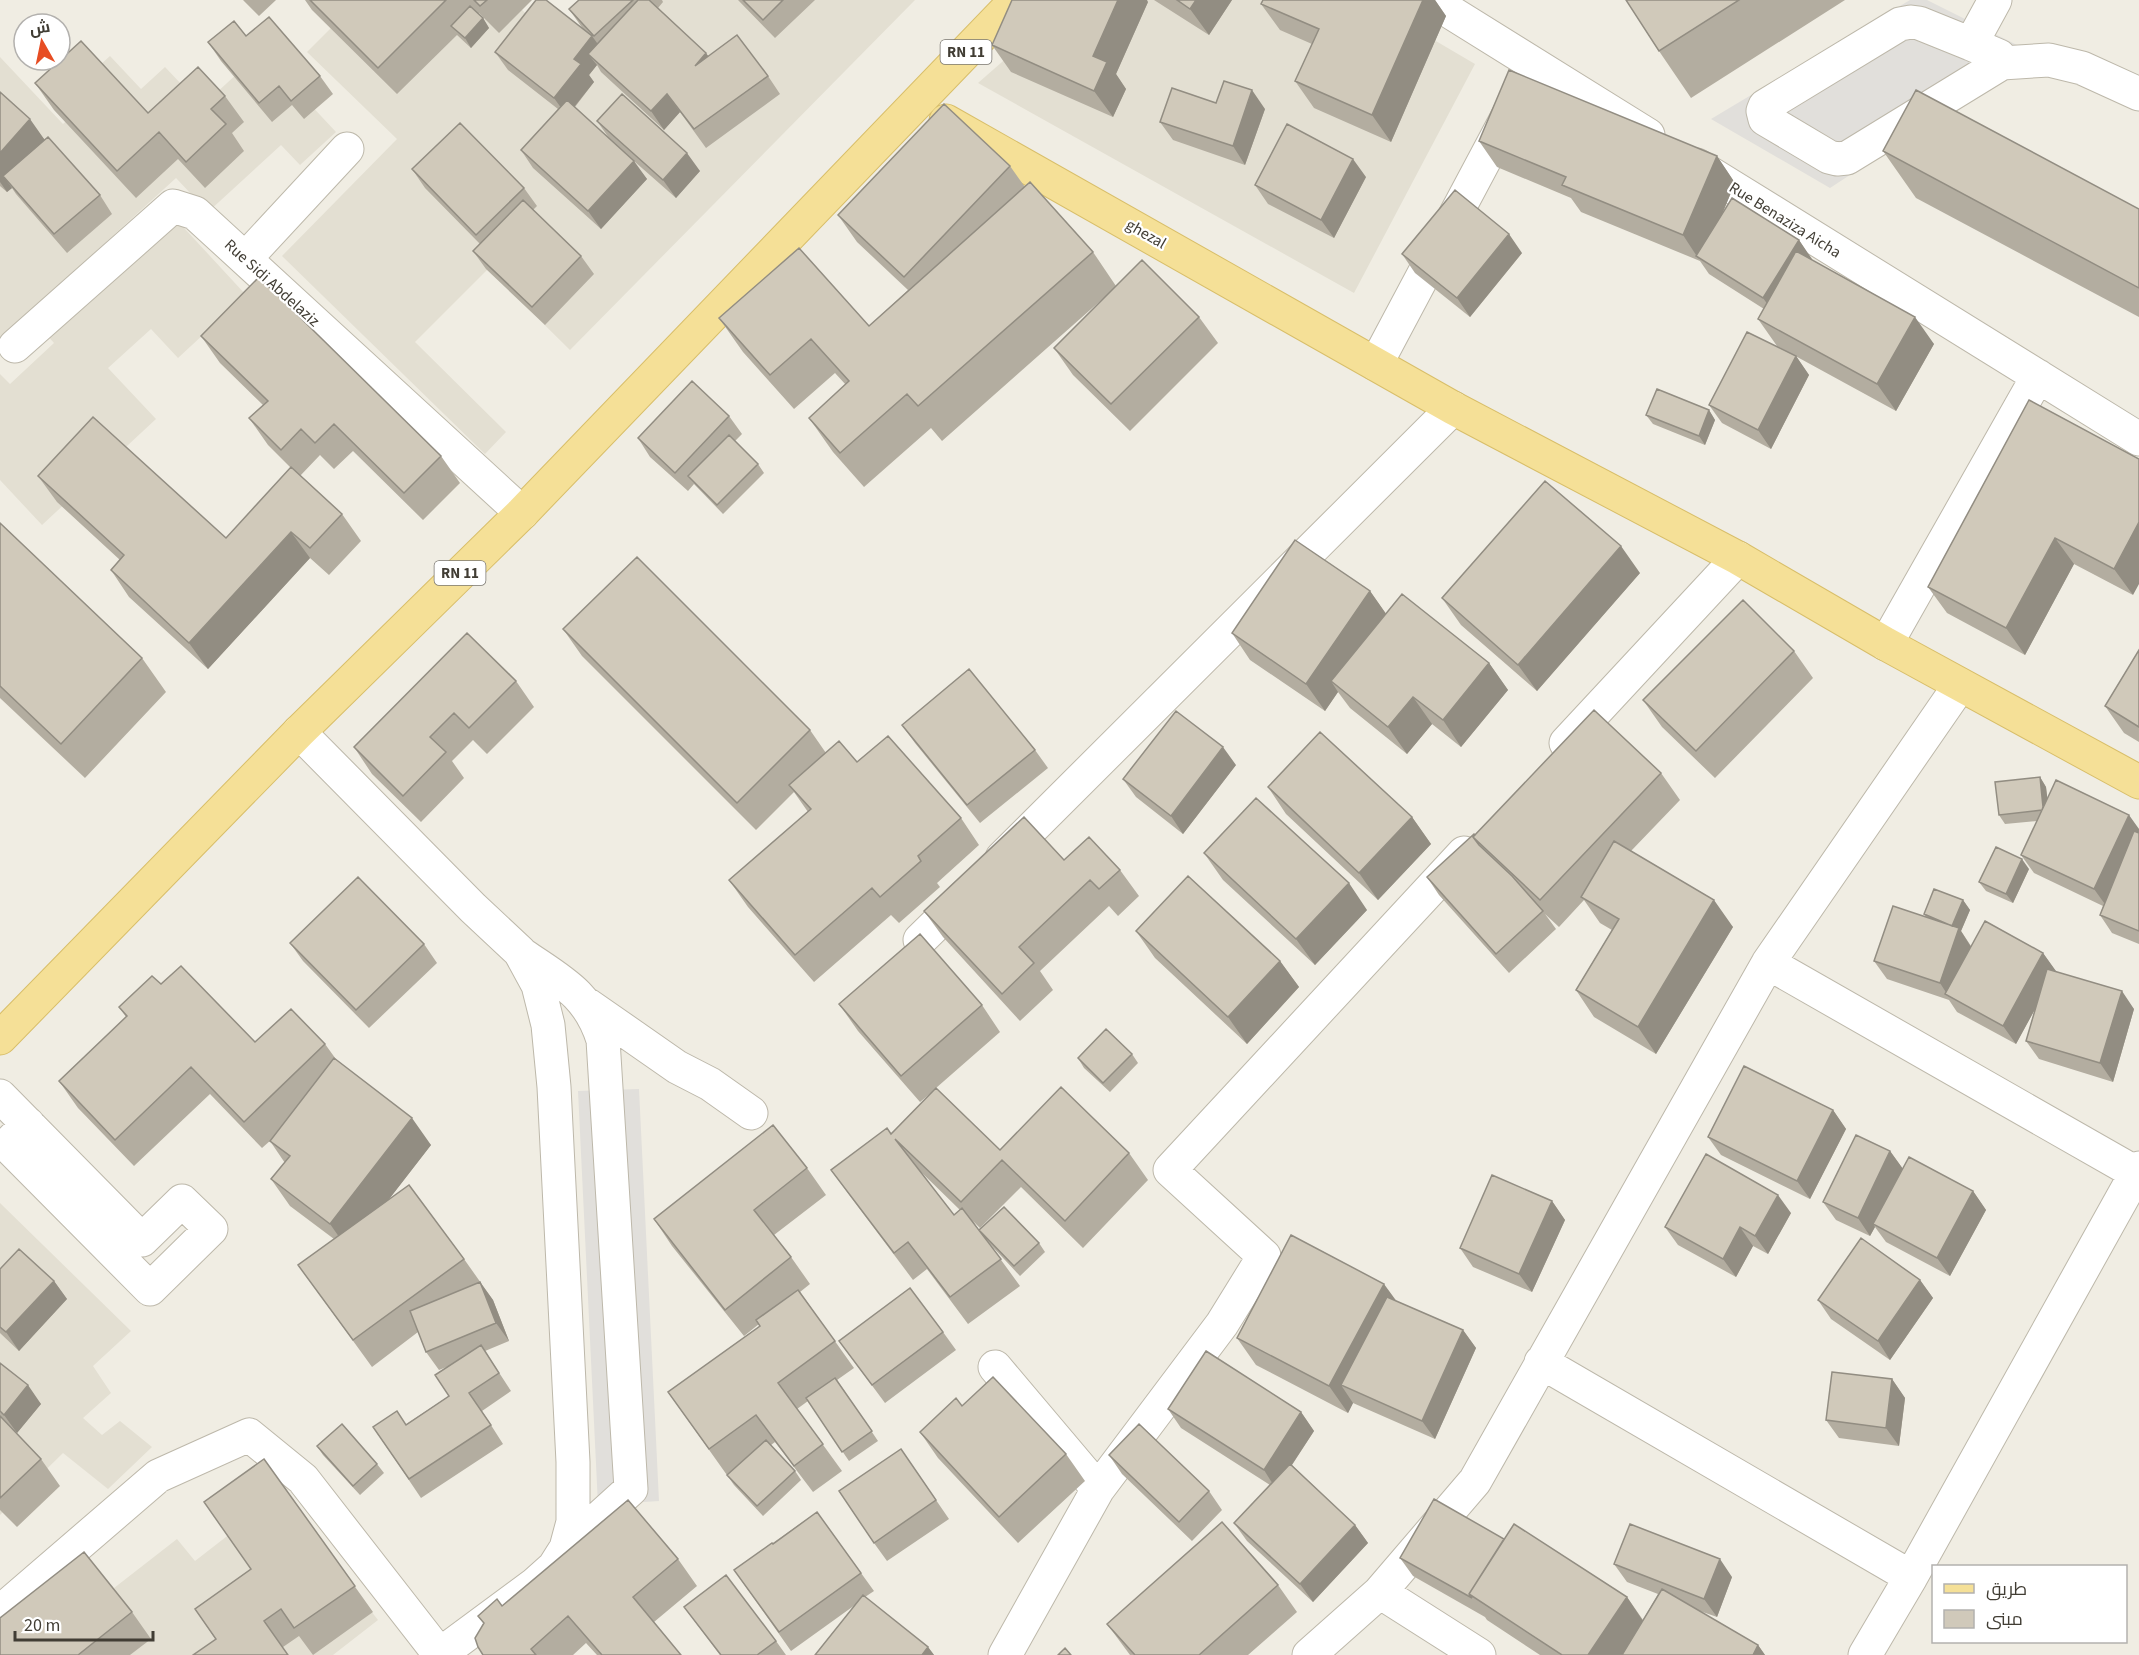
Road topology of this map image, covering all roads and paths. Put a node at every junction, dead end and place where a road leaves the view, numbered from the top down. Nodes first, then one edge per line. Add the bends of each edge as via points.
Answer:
1 (1016, 0) edge
2 (1431, 0) edge
3 (1995, 0) edge
4 (1971, 44) junction
5 (2002, 63) junction
6 (1535, 65) junction
7 (2139, 94) edge
8 (916, 104) junction
9 (346, 149) dead end
10 (245, 259) junction
11 (15, 346) dead end
12 (1376, 364) junction
13 (2038, 376) junction
14 (1453, 408) junction
15 (2139, 439) edge
16 (522, 513) junction
17 (1738, 558) junction
18 (1886, 644) junction
19 (1960, 685) junction
20 (299, 732) junction
21 (1543, 768) edge
22 (2139, 782) edge
23 (1486, 829) edge
24 (920, 940) edge
25 (520, 952) junction
26 (1768, 963) junction
27 (587, 1004) junction
28 (0, 1038) edge
29 (0, 1096) edge
30 (751, 1113) dead end
31 (28, 1124) junction
32 (2138, 1171) edge
33 (1541, 1362) junction
34 (994, 1366) dead end
35 (1098, 1489) junction
36 (566, 1548) junction
37 (1911, 1577) junction
38 (1380, 1592) junction
39 (0, 1612) edge
40 (440, 1655) edge
41 (1005, 1655) edge
42 (1309, 1655) edge
43 (1479, 1655) edge
44 (1865, 1655) edge

1 - 8 main road, RN 11
2 - 6 street, Rue Benaziza Aicha
3 - 4 street
4 - 5 street via 1999,56
4 - 5 street via 1919,23 1900,24 1765,105 1765,119 1829,157 1847,158
5 - 7 street via 2049,60 2082,68
6 - 12 street
6 - 13 street, Rue Benaziza Aicha
8 - 12 main road, ghezal
8 - 16 main road, RN 11
9 - 10 street
10 - 11 street, Rue Sidi Abdelaziz via 195,213 173,206
10 - 16 street, Rue Sidi Abdelaziz
12 - 14 main road, ghezal
13 - 15 street, Rue Benaziza Aicha
13 - 18 street
14 - 17 main road, ghezal
14 - 24 street
16 - 20 main road, RN 11
17 - 18 main road, ghezal
17 - 21 street
18 - 19 main road, ghezal
19 - 22 main road, ghezal
19 - 26 street
20 - 25 street
20 - 28 main road, RN 11
23 - 35 street via 1170,1170 1264,1256 1222,1324
25 - 27 street
25 - 36 street via 538,985 548,1025 554,1087 573,1462 573,1522
26 - 32 street
26 - 33 street
27 - 30 street
27 - 36 street via 603,1040 631,1489
29 - 31 street
31 - 31 street via 142,1240 182,1201 211,1229 150,1289 7,1145
32 - 37 street
33 - 37 street
33 - 38 street via 1475,1481
34 - 35 street
35 - 41 street
36 - 40 street via 554,1567 535,1584
37 - 44 street
38 - 42 street
38 - 43 street
39 - 40 street via 159,1476 249,1435 303,1479

